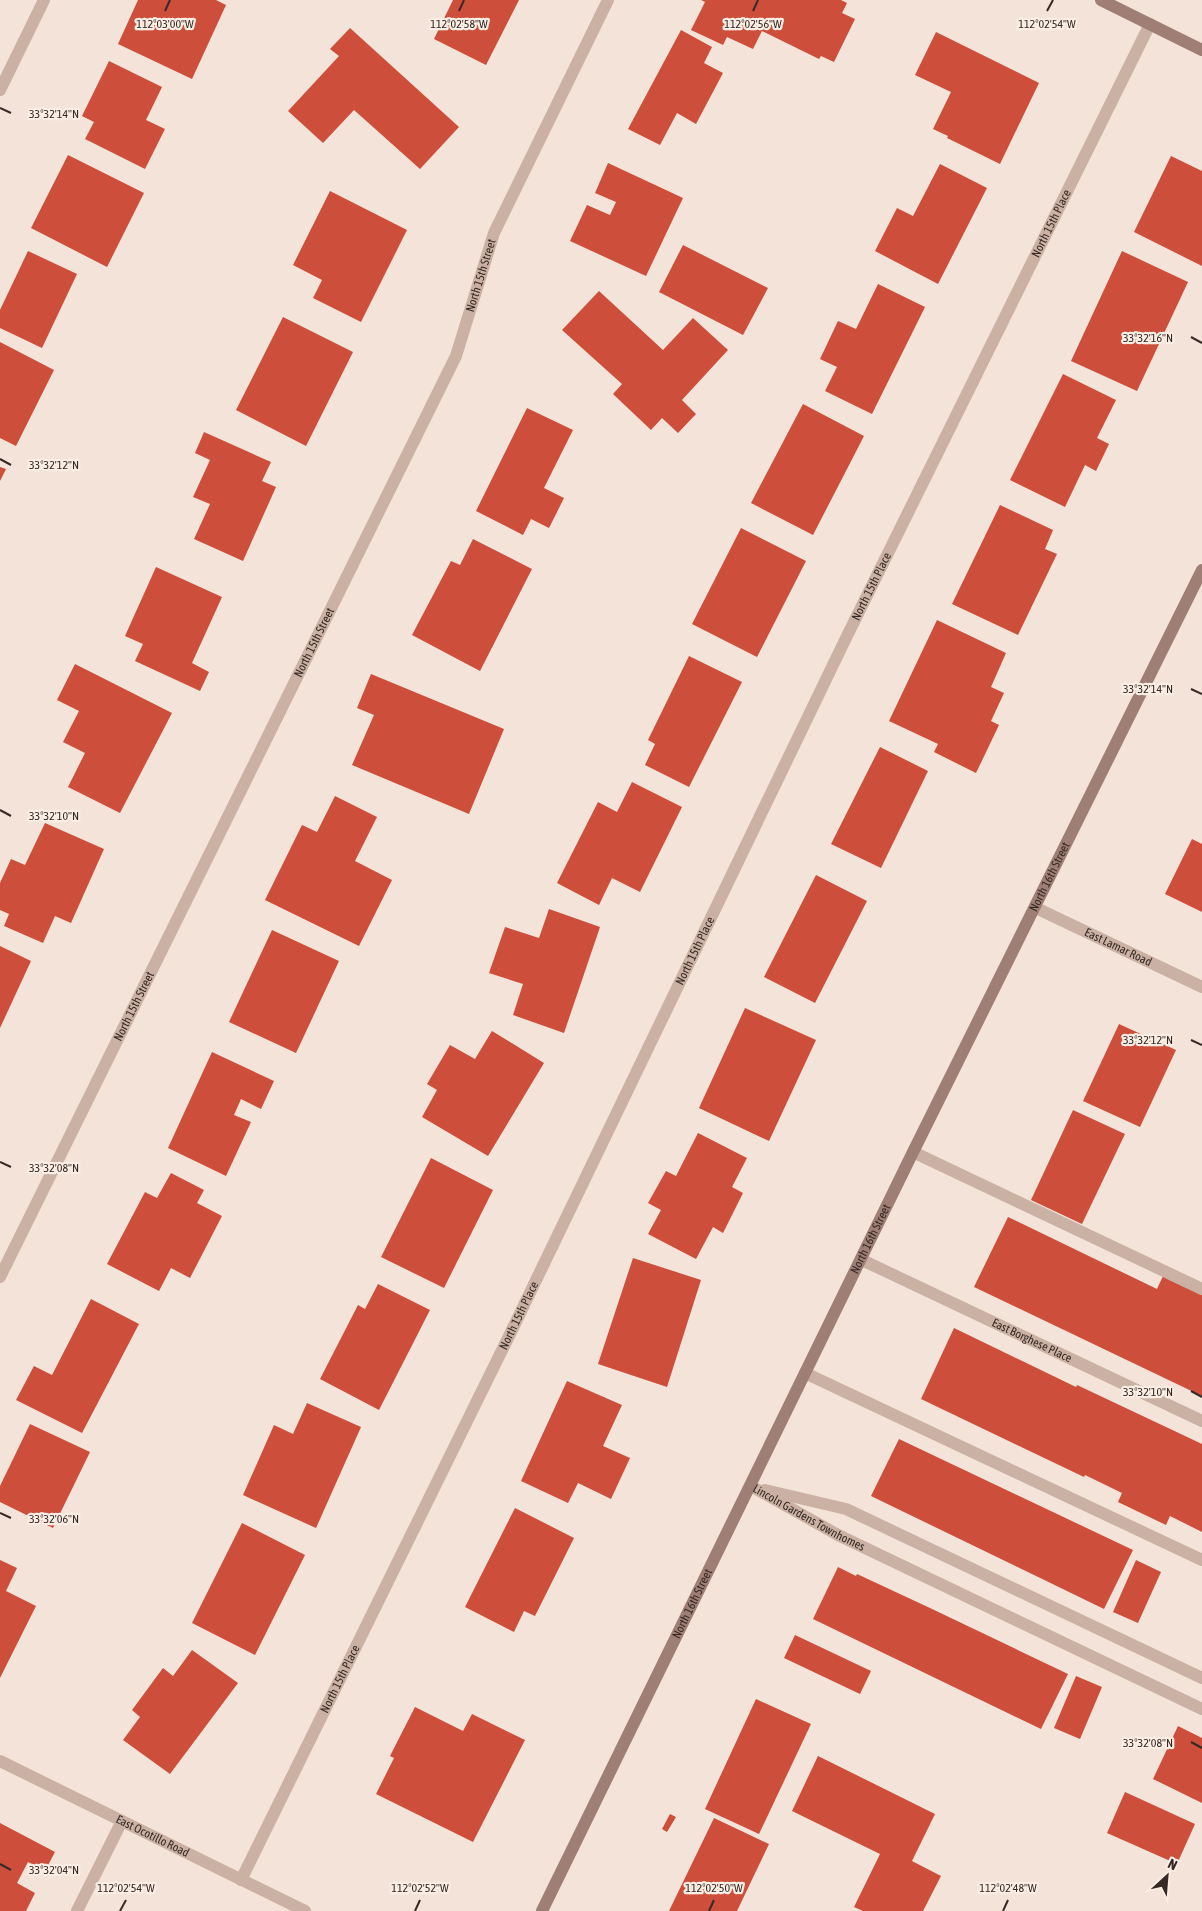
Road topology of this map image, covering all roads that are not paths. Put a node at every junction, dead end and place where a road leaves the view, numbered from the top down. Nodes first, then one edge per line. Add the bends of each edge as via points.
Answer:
1 (44, 0) edge
2 (608, 0) edge
3 (1101, 0) edge
4 (1150, 24) junction
5 (1202, 50) edge
6 (0, 90) edge
7 (1202, 570) edge
8 (1036, 908) junction
9 (1202, 988) edge
10 (913, 1152) junction
11 (862, 1260) junction
12 (0, 1277) edge
13 (1202, 1289) edge
14 (805, 1373) junction
15 (1202, 1421) edge
16 (751, 1486) junction
17 (1202, 1560) edge
18 (1202, 1678) edge
19 (1202, 1709) edge
20 (0, 1761) edge
21 (122, 1821) junction
22 (241, 1880) junction
23 (77, 1911) edge
24 (305, 1911) edge
25 (542, 1911) edge

1 - 6 street
2 - 12 street, North 15th Street via 494,233 456,356
3 - 4 main road
4 - 5 main road
4 - 22 street, North 15th Place
7 - 8 main road, North 16th Street
8 - 9 street, East Lamar Road
8 - 10 main road, North 16th Street
10 - 11 main road, North 16th Street
10 - 13 street
11 - 14 main road, North 16th Street
11 - 15 street, East Borghese Place
14 - 16 main road, North 16th Street
14 - 17 street
16 - 18 street, Lincoln Gardens Townhomes via 846,1508
16 - 19 street, Lincoln Gardens Townhomes via 838,1535
16 - 25 main road, North 16th Street
20 - 21 street, East Ocotillo Road
21 - 22 street, East Ocotillo Road
21 - 23 street
22 - 24 street, East Ocotillo Road

